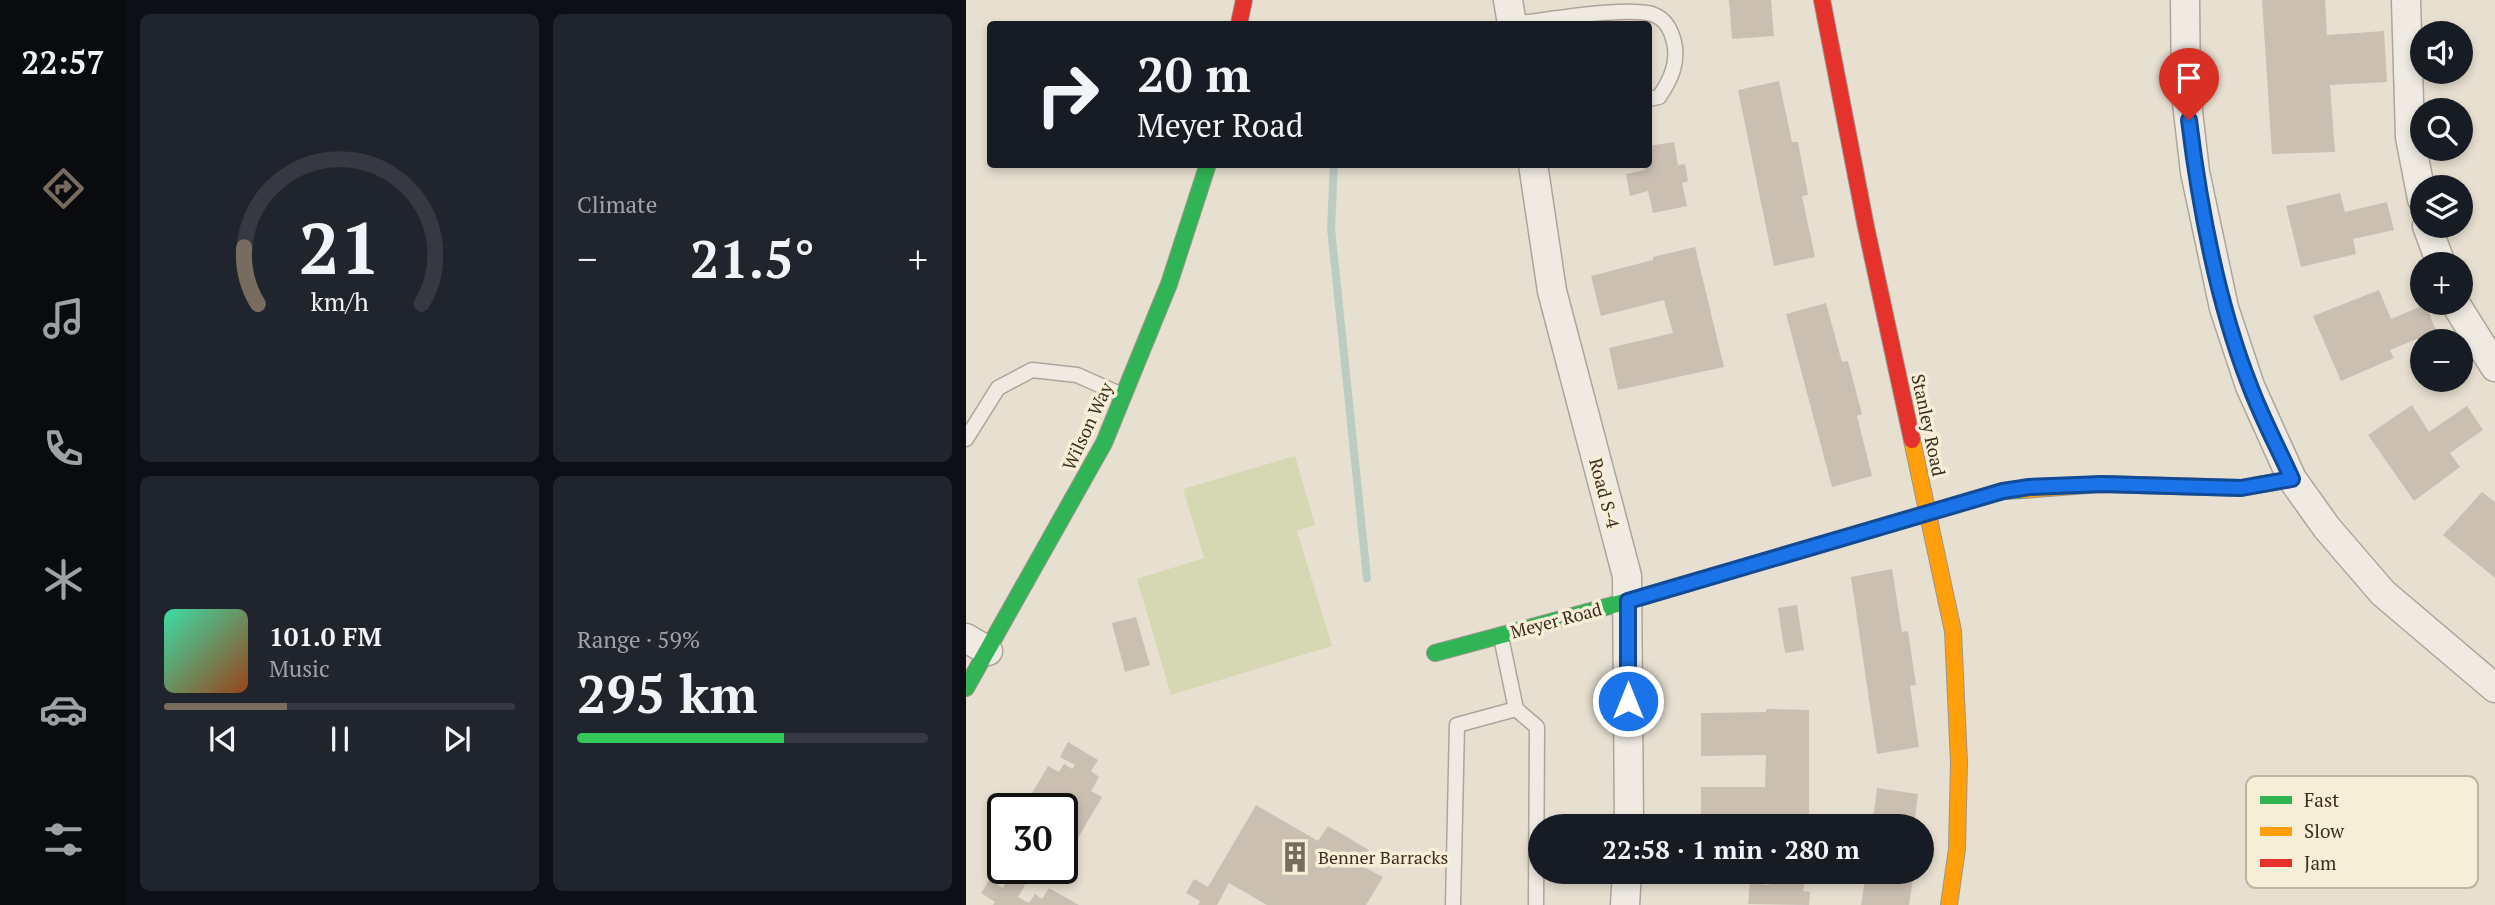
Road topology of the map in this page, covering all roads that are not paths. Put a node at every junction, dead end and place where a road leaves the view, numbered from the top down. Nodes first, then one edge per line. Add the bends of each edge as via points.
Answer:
1 (1244, 0) edge
2 (1508, 0) edge
3 (1822, 0) edge
4 (2185, 0) edge
5 (2406, 0) edge
6 (1240, 21) edge
7 (1512, 21) edge
8 (1541, 21) edge
9 (1652, 98) edge
10 (1207, 168) edge
11 (1534, 168) edge
12 (2417, 175) edge
13 (2462, 315) edge
14 (2495, 367) edge
15 (1124, 395) junction
16 (966, 439) edge
17 (2292, 479) junction
18 (1929, 514) junction
19 (1628, 601) junction
20 (1501, 635) junction
21 (977, 644) edge
22 (1435, 653) dead end
23 (966, 688) edge
24 (2495, 688) edge
25 (1516, 709) junction
26 (1629, 814) edge
27 (1627, 884) edge
28 (1453, 905) edge
29 (1536, 905) edge
30 (1625, 905) edge
31 (1949, 905) edge

1 - 6 street
2 - 7 street
3 - 18 street, Stanley Road
4 - 17 street via 2186,94 2193,159 2224,308 2250,386
5 - 12 street via 2410,137
8 - 9 lane via 1627,12 1654,15 1671,27 1677,51 1671,79 1659,97
10 - 15 street, Wilson Way via 1169,284
11 - 19 street, Road S-4 via 1552,291 1627,576
13 - 14 street
15 - 16 lane via 1077,375 1032,370 998,388
15 - 21 street, Wilson Way via 1104,443
17 - 18 street, Meyer Road via 2241,488 2029,487
17 - 24 street via 2383,593
18 - 19 street, Meyer Road
18 - 31 street, Stanley Road via 1953,631 1959,763
19 - 20 street, Meyer Road
19 - 26 street, Road S-4
20 - 22 street, Meyer Road
20 - 25 lane
21 - 23 street, Wilson Way
25 - 28 lane via 1457,725
25 - 29 lane via 1537,727
27 - 30 street

